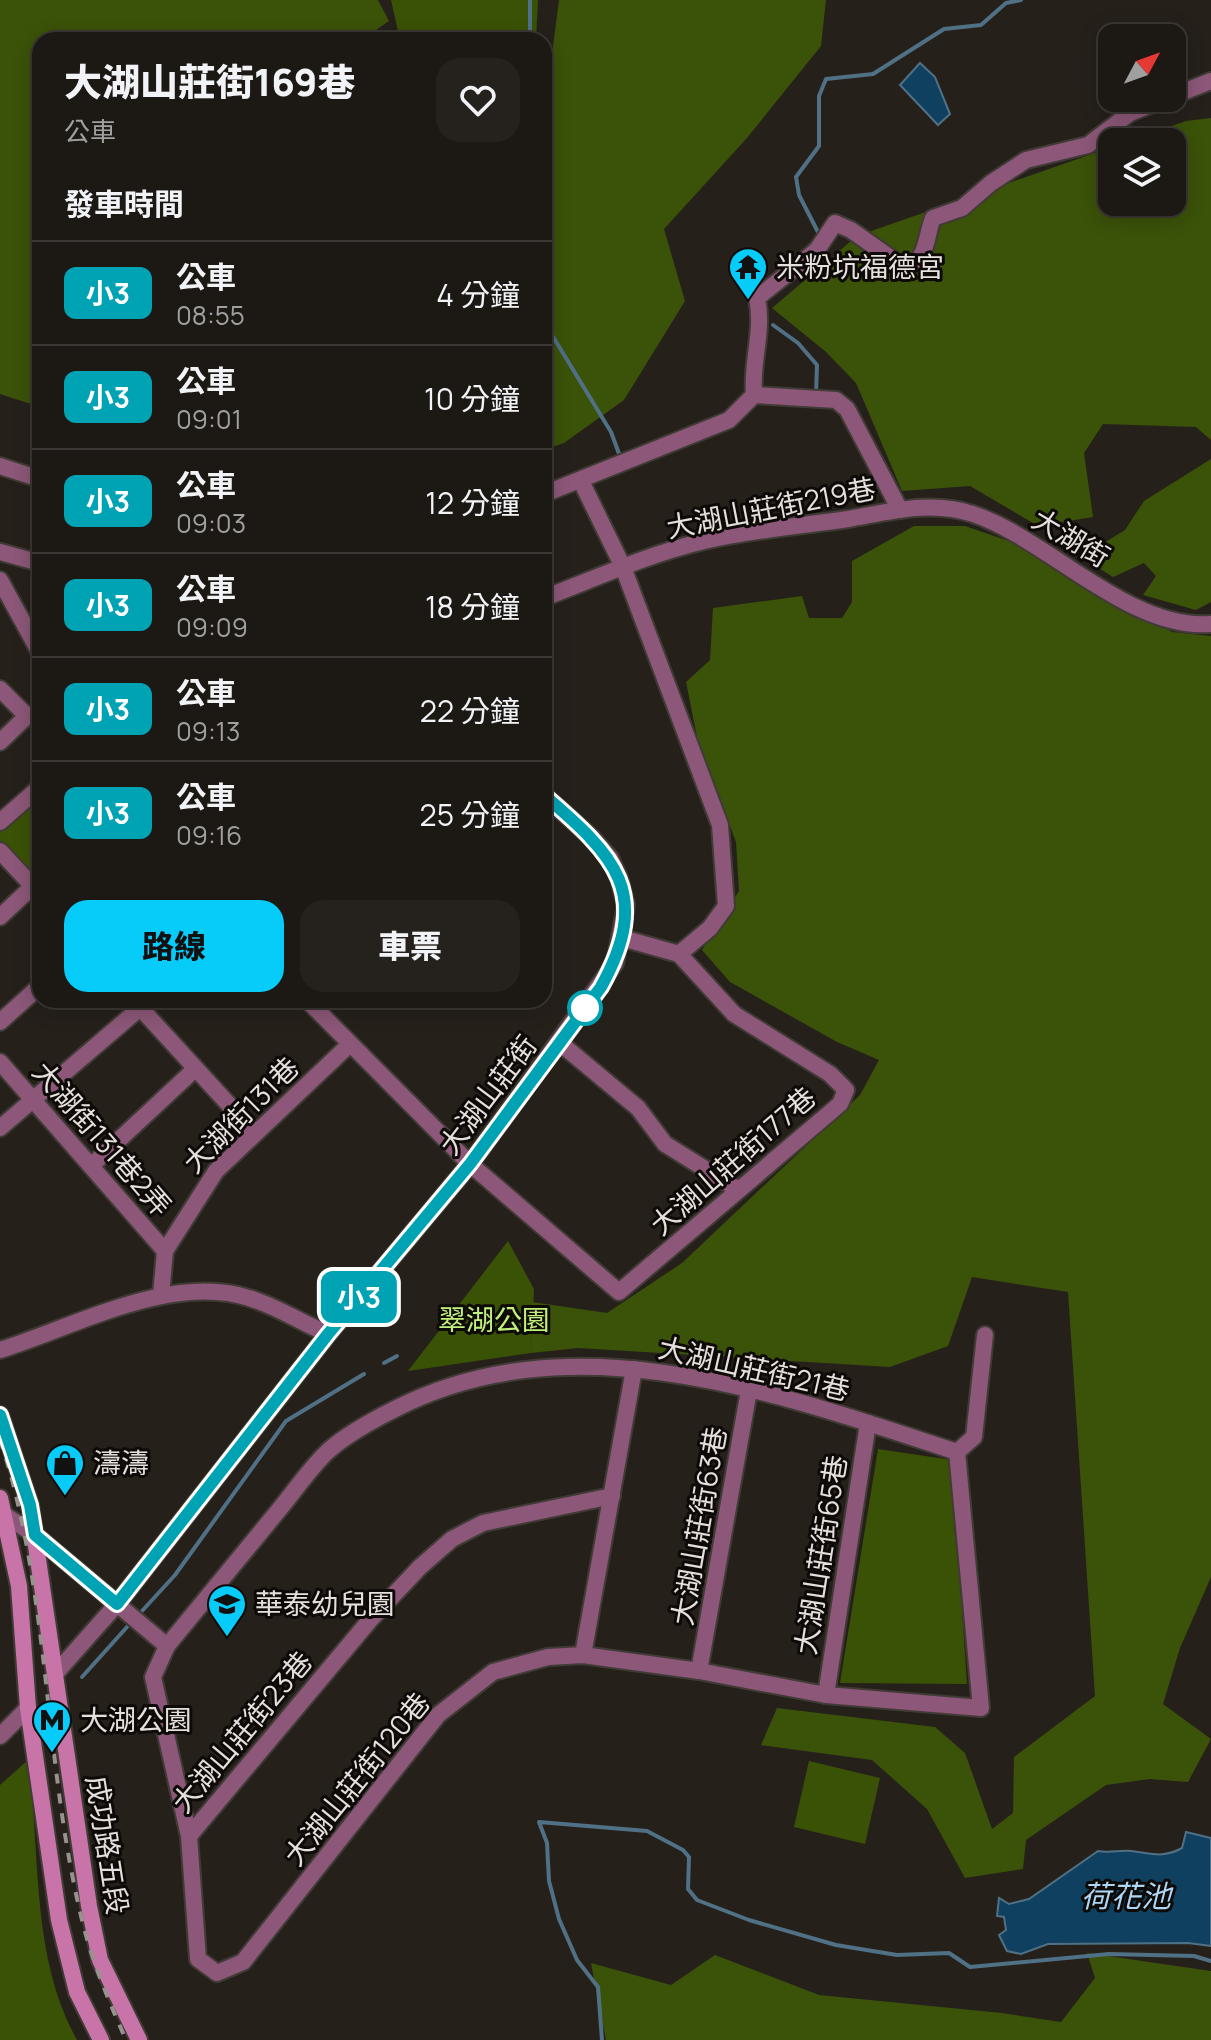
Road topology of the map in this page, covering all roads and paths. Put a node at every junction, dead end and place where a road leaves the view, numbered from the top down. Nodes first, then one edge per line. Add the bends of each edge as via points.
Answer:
1 (1211, 81) edge
2 (754, 395) junction
3 (0, 466) edge
4 (32, 476) edge
5 (581, 481) junction
6 (552, 491) edge
7 (900, 510) junction
8 (0, 552) edge
9 (32, 561) edge
10 (623, 567) junction
11 (0, 580) edge
12 (552, 595) edge
13 (1211, 624) edge
14 (32, 637) edge
15 (0, 689) edge
16 (0, 742) edge
17 (32, 794) edge
18 (552, 803) edge
19 (0, 822) edge
20 (0, 851) edge
21 (32, 885) edge
22 (32, 894) edge
23 (0, 917) edge
24 (622, 938) junction
25 (679, 954) junction
26 (32, 993) edge
27 (132, 1008) edge
28 (140, 1008) edge
29 (315, 1008) edge
30 (0, 1022) edge
31 (560, 1043) junction
32 (350, 1044) junction
33 (0, 1062) edge
34 (195, 1069) junction
35 (34, 1100) junction
36 (0, 1128) edge
37 (254, 1132) junction
38 (470, 1164) junction
39 (92, 1165) junction
40 (737, 1189) junction
41 (165, 1251) junction
42 (161, 1295) junction
43 (328, 1334) junction
44 (985, 1335) dead end
45 (0, 1350) edge
46 (634, 1369) junction
47 (749, 1390) junction
48 (0, 1415) edge
49 (868, 1423) junction
50 (957, 1452) junction
51 (612, 1496) junction
52 (0, 1498) edge
53 (3, 1514) edge
54 (35, 1535) junction
55 (117, 1604) junction
56 (167, 1646) junction
57 (583, 1655) junction
58 (699, 1671) junction
59 (55, 1674) junction
60 (826, 1695) junction
61 (28, 1708) junction
62 (0, 1736) edge
63 (189, 1836) junction
64 (101, 2040) edge
65 (139, 2040) edge

1 - 2 street via 1130,113 1088,145 1026,160 962,208 933,218 923,256 910,266 835,223 817,250 757,298 762,321 751,367
2 - 5 street via 729,420
2 - 7 street, 大湖山莊街219巷 via 836,400 847,409
3 - 4 street
5 - 6 street
5 - 10 street
7 - 10 street, 大湖山莊街219巷 via 704,541
7 - 13 street, 大湖街 via 932,505 971,513 1154,614 1180,625
8 - 9 street
10 - 12 street, 大湖山莊街219巷
10 - 25 street via 720,825 726,906
11 - 14 street
15 - 16 street via 27,716
17 - 19 street
18 - 24 street, 大湖山莊街 via 610,858 626,905
20 - 21 street
22 - 23 street
24 - 25 street
24 - 31 street, 大湖山莊街 via 601,987
25 - 40 street, 大湖山莊街177巷 via 734,1014 830,1074 846,1090 840,1104
26 - 30 street
27 - 35 street
28 - 34 street
29 - 32 street
31 - 38 street, 大湖山莊街
31 - 40 street via 638,1108 665,1144
32 - 37 street, 大湖街131巷
32 - 38 street
33 - 35 street, 大湖街131巷2弄
34 - 37 street
34 - 39 street
35 - 36 street
35 - 39 street, 大湖街131巷2弄
37 - 41 street, 大湖街131巷 via 216,1171
38 - 40 street, 大湖山莊街177巷 via 619,1292
38 - 43 street, 大湖山莊街
39 - 41 street, 大湖街131巷2弄
41 - 42 street, 大湖街131巷
42 - 43 street via 248,1297
42 - 45 street
43 - 55 street, 大湖山莊街
44 - 50 street via 974,1437
46 - 47 street, 大湖山莊街21巷
46 - 51 street
46 - 56 street, 大湖山莊街21巷 via 501,1372 423,1395 380,1417 329,1451
47 - 49 street, 大湖山莊街21巷
47 - 58 street, 大湖山莊街63巷
48 - 54 main road, 成功路五段
49 - 50 street, 大湖山莊街21巷
49 - 60 street, 大湖山莊街65巷
50 - 60 street, 大湖山莊街120巷 via 981,1708
51 - 57 street
51 - 63 street, 大湖山莊街23巷 via 483,1523 452,1539 370,1620
52 - 53 main road, 成功路五段
53 - 54 street
53 - 61 main road, 成功路五段 via 19,1586
54 - 55 street
54 - 59 main road, 成功路五段
55 - 56 street
55 - 59 street, 大湖山莊街
56 - 63 street, 大湖山莊街120巷 via 153,1677
57 - 58 street, 大湖山莊街120巷
57 - 63 street, 大湖山莊街120巷 via 548,1657 493,1672 438,1715 243,1962 217,1973 198,1959
58 - 60 street, 大湖山莊街120巷
59 - 65 main road, 成功路五段 via 100,1960
61 - 62 street
61 - 64 main road, 成功路五段 via 59,1920 77,1992

